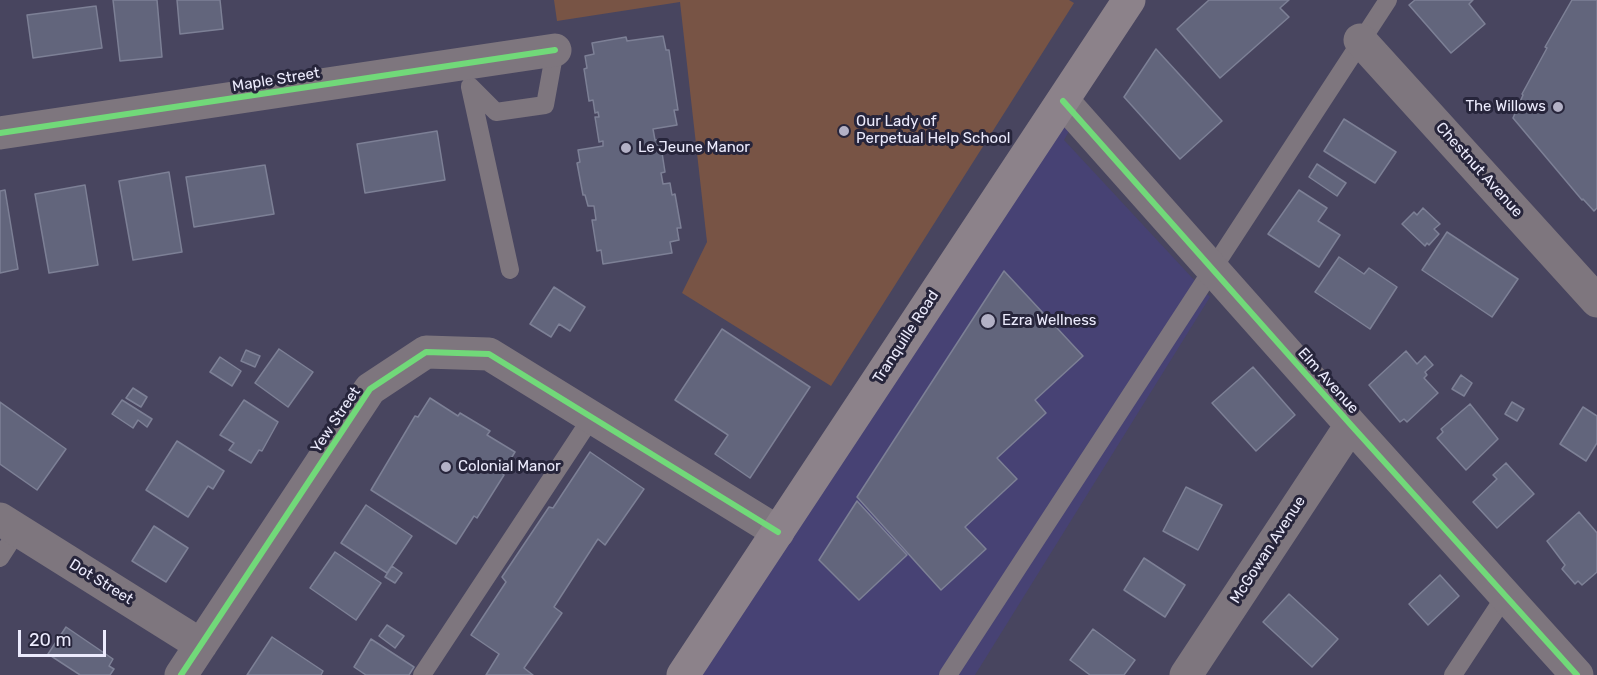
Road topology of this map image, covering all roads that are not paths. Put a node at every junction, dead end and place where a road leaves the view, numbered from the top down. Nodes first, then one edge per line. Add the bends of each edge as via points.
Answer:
1 (1130, 0) edge
2 (1388, 0) edge
3 (1360, 40) junction
4 (555, 50) joint
5 (469, 75) junction
6 (1063, 101) junction
7 (0, 133) edge
8 (510, 270) dead end
9 (1214, 270) junction
10 (1594, 291) edge
11 (592, 417) junction
12 (1351, 425) junction
13 (9, 525) edge
14 (778, 532) junction
15 (0, 558) edge
16 (1505, 596) junction
17 (201, 645) junction
18 (181, 675) edge
19 (422, 675) edge
20 (683, 675) edge
21 (948, 675) edge
22 (1186, 675) edge
23 (1453, 675) edge
24 (1577, 675) edge

1 - 6 main road, Tranquille Road
2 - 3 lane
3 - 9 lane
3 - 10 street, Chestnut Avenue
4 - 5 street, Maple Street
4 - 5 lane via 546,105 496,112
5 - 7 street, Maple Street
5 - 8 lane
6 - 9 street, Elm Avenue
6 - 14 main road, Tranquille Road
9 - 12 street, Elm Avenue
9 - 21 lane
11 - 14 street, Yew Street
11 - 17 street, Yew Street via 489,354 426,352 370,390
11 - 19 lane
12 - 16 street, Elm Avenue
12 - 22 street, McGowan Avenue
13 - 15 lane
13 - 17 street, Dot Street
14 - 20 main road, Tranquille Road
16 - 23 lane
16 - 24 street, Elm Avenue
17 - 18 street, Yew Street

